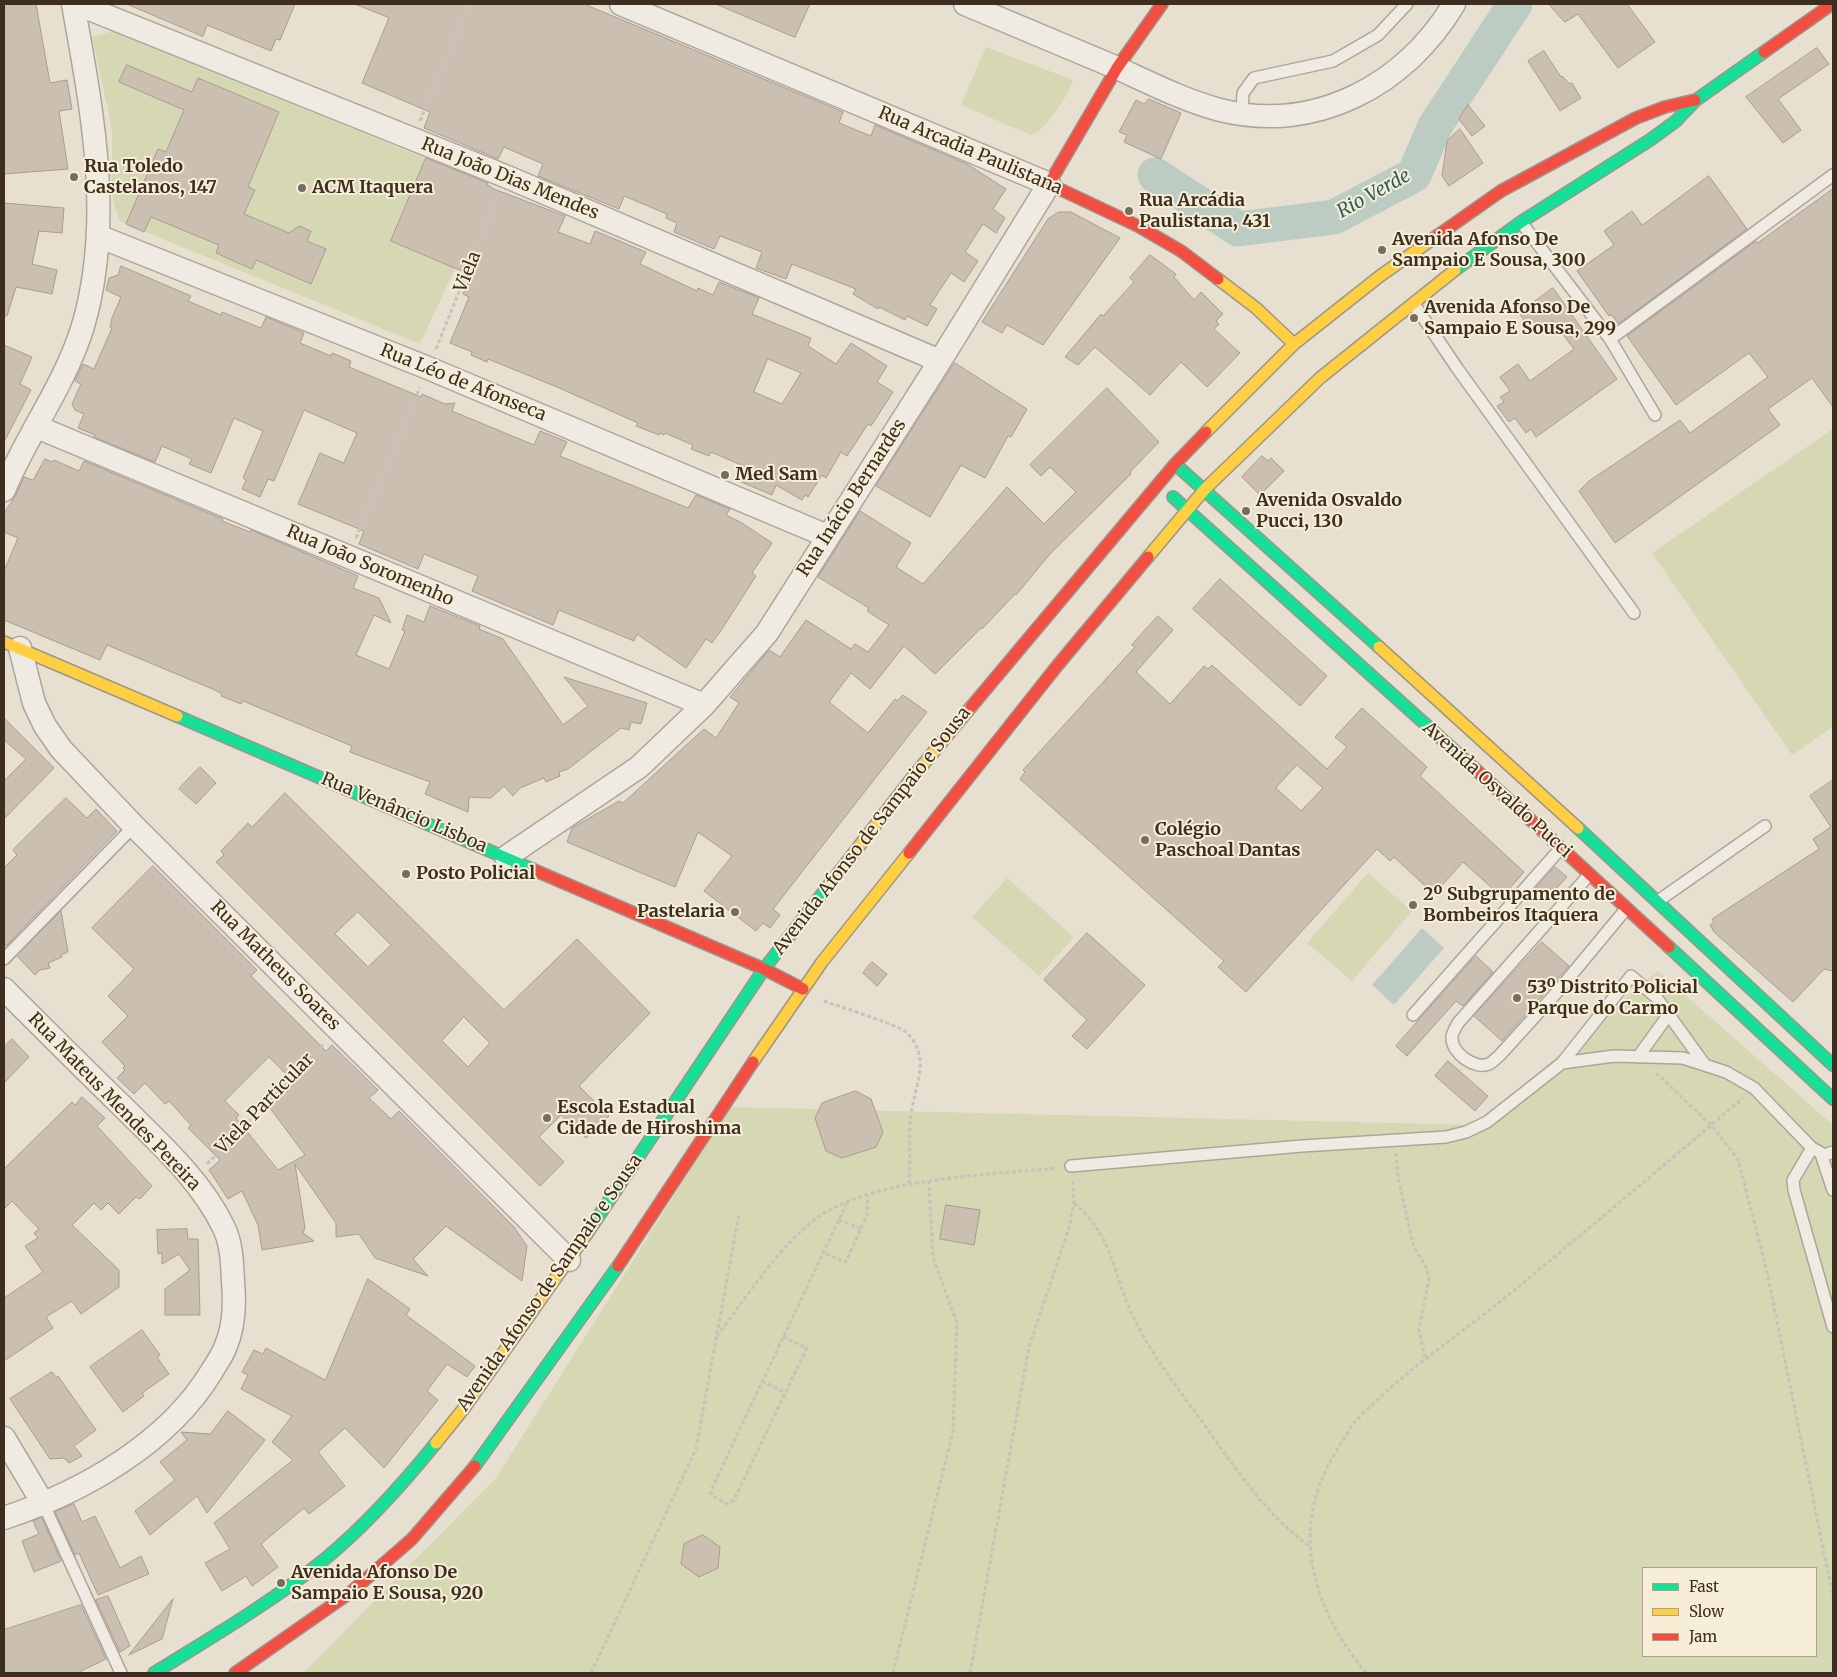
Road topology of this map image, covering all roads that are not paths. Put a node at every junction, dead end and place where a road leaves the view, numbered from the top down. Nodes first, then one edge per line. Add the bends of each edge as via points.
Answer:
1 (75, 4) edge
2 (621, 4) edge
3 (965, 4) edge
4 (1162, 4) edge
5 (1407, 4) edge
6 (1454, 4) edge
7 (1832, 4) edge
8 (1117, 68) junction
9 (1696, 100) junction
10 (1242, 114) junction
11 (1833, 175) edge
12 (1049, 184) junction
13 (1514, 211) dead end
14 (1521, 222) junction
15 (98, 236) junction
16 (1414, 304) junction
17 (1610, 339) junction
18 (1294, 344) junction
19 (940, 361) junction
20 (1655, 415) dead end
21 (37, 426) junction
22 (1175, 464) junction
23 (1157, 484) junction
24 (1205, 489) junction
25 (4, 490) edge
26 (1186, 509) junction
27 (827, 536) junction
28 (1634, 613) dead end
29 (12, 645) edge
30 (704, 705) junction
31 (134, 826) junction
32 (1765, 826) dead end
33 (1561, 848) junction
34 (506, 857) junction
35 (1589, 875) junction
36 (1658, 901) junction
37 (1626, 909) junction
38 (4, 959) edge
39 (764, 969) junction
40 (4, 989) edge
41 (802, 989) junction
42 (1669, 1014) junction
43 (1413, 1015) dead end
44 (1638, 1057) junction
45 (1562, 1062) junction
46 (1833, 1065) edge
47 (1706, 1066) junction
48 (1832, 1093) edge
49 (1826, 1154) edge
50 (1071, 1166) road end
51 (1833, 1190) edge
52 (569, 1260) junction
53 (1833, 1327) edge
54 (4, 1438) edge
55 (44, 1504) junction
56 (4, 1518) edge
57 (255, 1661) junction
58 (120, 1673) edge
59 (154, 1673) edge
60 (235, 1673) edge
61 (260, 1673) edge

1 - 15 street via 98,162
1 - 19 street, Rua João Dias Mendes via 506,176
2 - 12 street, Rua Arcadia Paulistana
3 - 8 street
4 - 8 main road, Rua Inácio Bernardes
5 - 10 lane via 1378,35 1333,61 1254,78 1243,93
6 - 10 street via 1440,28 1401,68 1359,95 1330,108 1302,115
7 - 9 main road, Avenida Afonso de Sampaio e Sousa
8 - 10 street via 1178,96
8 - 12 main road, Rua Inácio Bernardes
9 - 14 main road, Avenida Afonso de Sampaio e Sousa via 1650,140
9 - 18 main road, Avenida Afonso de Sampaio e Sousa via 1636,118 1504,194 1380,276
11 - 17 lane
12 - 18 main road, Rua Arcadia Paulistana via 1138,226 1181,251 1256,308
12 - 19 street, Rua Inácio Bernardes
13 - 14 main road
14 - 16 main road, Avenida Afonso de Sampaio e Sousa
14 - 17 lane
15 - 21 street via 83,326
15 - 27 street, Rua Léo de Afonseca via 428,368
16 - 24 main road, Avenida Afonso de Sampaio e Sousa via 1320,378
16 - 28 lane
17 - 20 lane
18 - 22 main road, Avenida Afonso de Sampaio e Sousa
19 - 27 street, Rua Inácio Bernardes
21 - 25 street
21 - 30 street, Rua João Soromenho
22 - 23 main road, Avenida Afonso de Sampaio e Sousa
22 - 24 main road, Avenida Osvaldo Pucci
23 - 26 main road, Avenida Osvaldo Pucci
23 - 39 main road, Avenida Afonso de Sampaio e Sousa via 910,779
24 - 26 main road, Avenida Afonso de Sampaio e Sousa
24 - 36 main road, Avenida Osvaldo Pucci
26 - 33 main road, Avenida Osvaldo Pucci
26 - 41 main road, Avenida Afonso de Sampaio e Sousa via 936,817
27 - 30 street, Rua Inácio Bernardes via 767,633
29 - 31 street, Rua Matheus Soares via 45,726 61,749
29 - 34 main road, Rua Venâncio Lisboa
30 - 34 street, Rua Inácio Bernardes via 639,767
31 - 38 lane
31 - 52 street, Rua Matheus Soares
32 - 36 lane
33 - 35 main road, Avenida Osvaldo Pucci
33 - 43 lane
34 - 39 main road, Rua Venâncio Lisboa
35 - 37 main road, Avenida Osvaldo Pucci
35 - 37 lane via 1458,1023 1452,1036 1454,1046 1462,1056 1476,1065 1488,1064 1499,1056
36 - 46 main road, Avenida Osvaldo Pucci
37 - 48 main road, Avenida Osvaldo Pucci
39 - 41 main road, Rua Venâncio Lisboa
39 - 52 main road, Avenida Afonso de Sampaio e Sousa
40 - 55 street, Rua Mateus Mendes Pereira via 191,1178 224,1228 232,1256 232,1323 225,1349 206,1381 177,1418 125,1459
41 - 57 main road, Avenida Afonso de Sampaio e Sousa via 632,1246 488,1450 412,1539 351,1592
42 - 44 lane
42 - 45 lane via 1656,997 1631,976
42 - 47 lane
44 - 45 lane via 1614,1056
44 - 47 lane via 1683,1058
45 - 50 lane via 1487,1122 1466,1132
47 - 49 lane via 1726,1072 1754,1088
49 - 51 lane
49 - 53 lane via 1793,1180
52 - 59 main road, Avenida Afonso de Sampaio e Sousa via 465,1407 382,1507 325,1559 235,1623
54 - 55 street
55 - 56 street, Rua Mateus Mendes Pereira
55 - 58 lane
57 - 60 main road, Avenida Afonso de Sampaio e Sousa
57 - 61 lane

